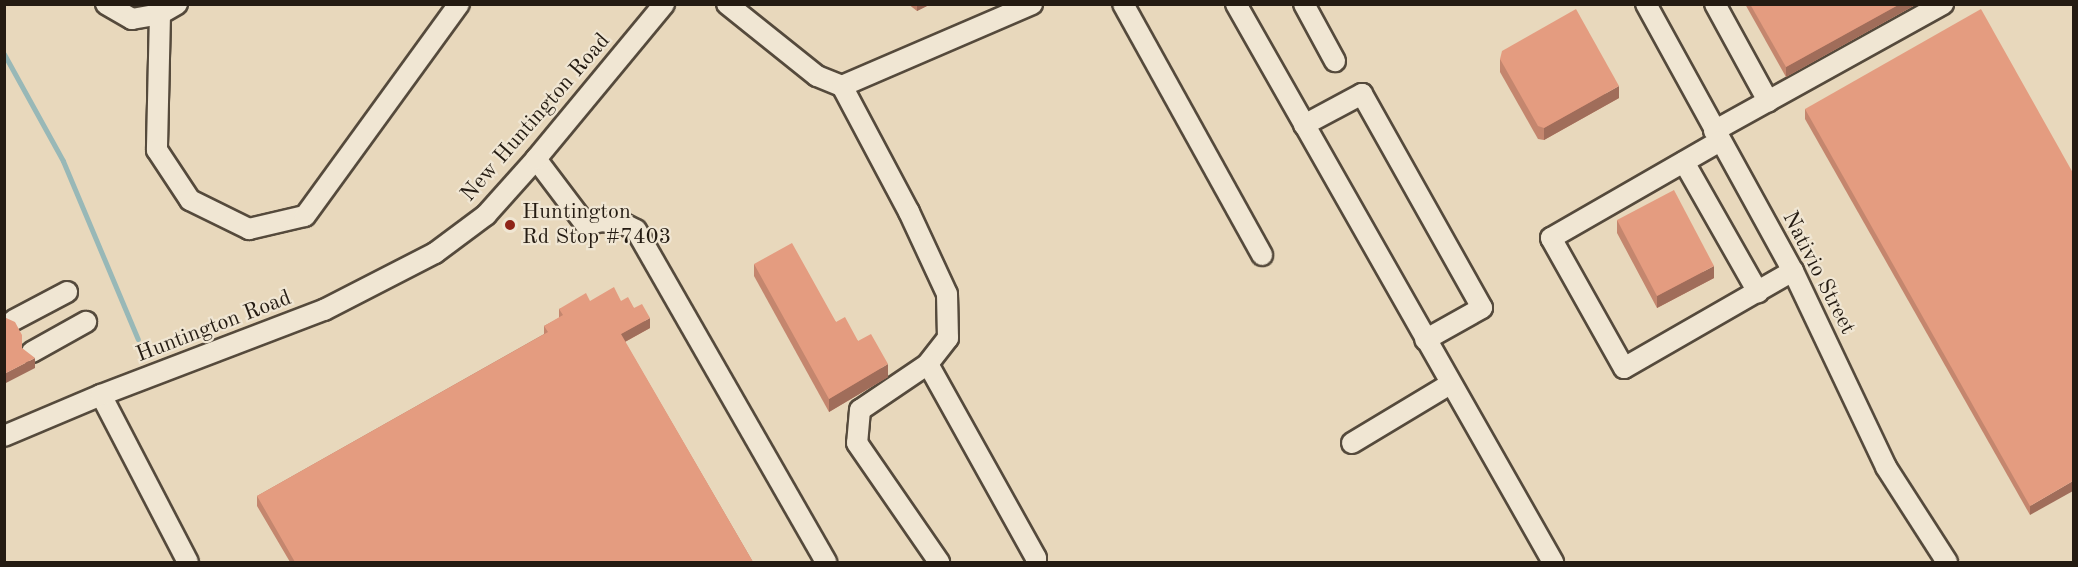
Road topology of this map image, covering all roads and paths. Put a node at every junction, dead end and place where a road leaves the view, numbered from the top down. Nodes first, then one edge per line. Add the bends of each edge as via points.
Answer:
1 (106, 4) edge
2 (459, 4) edge
3 (664, 4) edge
4 (728, 4) edge
5 (1032, 4) edge
6 (1123, 4) edge
7 (1236, 4) edge
8 (1304, 4) edge
9 (1646, 4) edge
10 (1715, 4) edge
11 (1943, 4) edge
12 (168, 9) edge
13 (1335, 61) dead end
14 (842, 86) junction
15 (1768, 101) junction
16 (1304, 125) junction
17 (1717, 136) junction
18 (537, 159) junction
19 (1684, 162) junction
20 (435, 253) joint
21 (1262, 255) dead end
22 (1793, 272) junction
23 (67, 292) dead end
24 (1758, 292) junction
25 (14, 320) edge
26 (86, 322) dead end
27 (1425, 340) junction
28 (32, 352) edge
29 (928, 364) junction
30 (1450, 384) junction
31 (101, 395) junction
32 (4, 436) edge
33 (1352, 443) dead end
34 (188, 562) edge
35 (826, 562) edge
36 (939, 562) edge
37 (1036, 562) edge
38 (1553, 562) edge
39 (1947, 562) edge

1 - 12 street via 132,19
2 - 12 street via 305,216 249,229 190,200 157,150
3 - 18 street, New Huntington Road
4 - 14 street via 817,76
5 - 14 street
6 - 21 street
7 - 16 street
8 - 13 street
9 - 17 street, Nativio Street
10 - 15 street
11 - 15 street
14 - 29 street via 909,212 947,294 948,338
15 - 17 street
16 - 27 street
16 - 27 street via 1362,94 1482,308
17 - 19 street
17 - 22 street, Nativio Street
18 - 20 street, New Huntington Road via 486,215
18 - 35 street via 585,225 602,221 636,230
19 - 24 street
19 - 24 street via 1551,238 1624,368
20 - 31 street, Huntington Road via 324,310
22 - 24 street
22 - 39 street, Nativio Street via 1886,467
23 - 25 street
26 - 28 street
27 - 30 street
29 - 36 street via 860,410 857,443
29 - 37 street
30 - 33 street
30 - 38 street
31 - 32 street, Huntington Road
31 - 34 street

